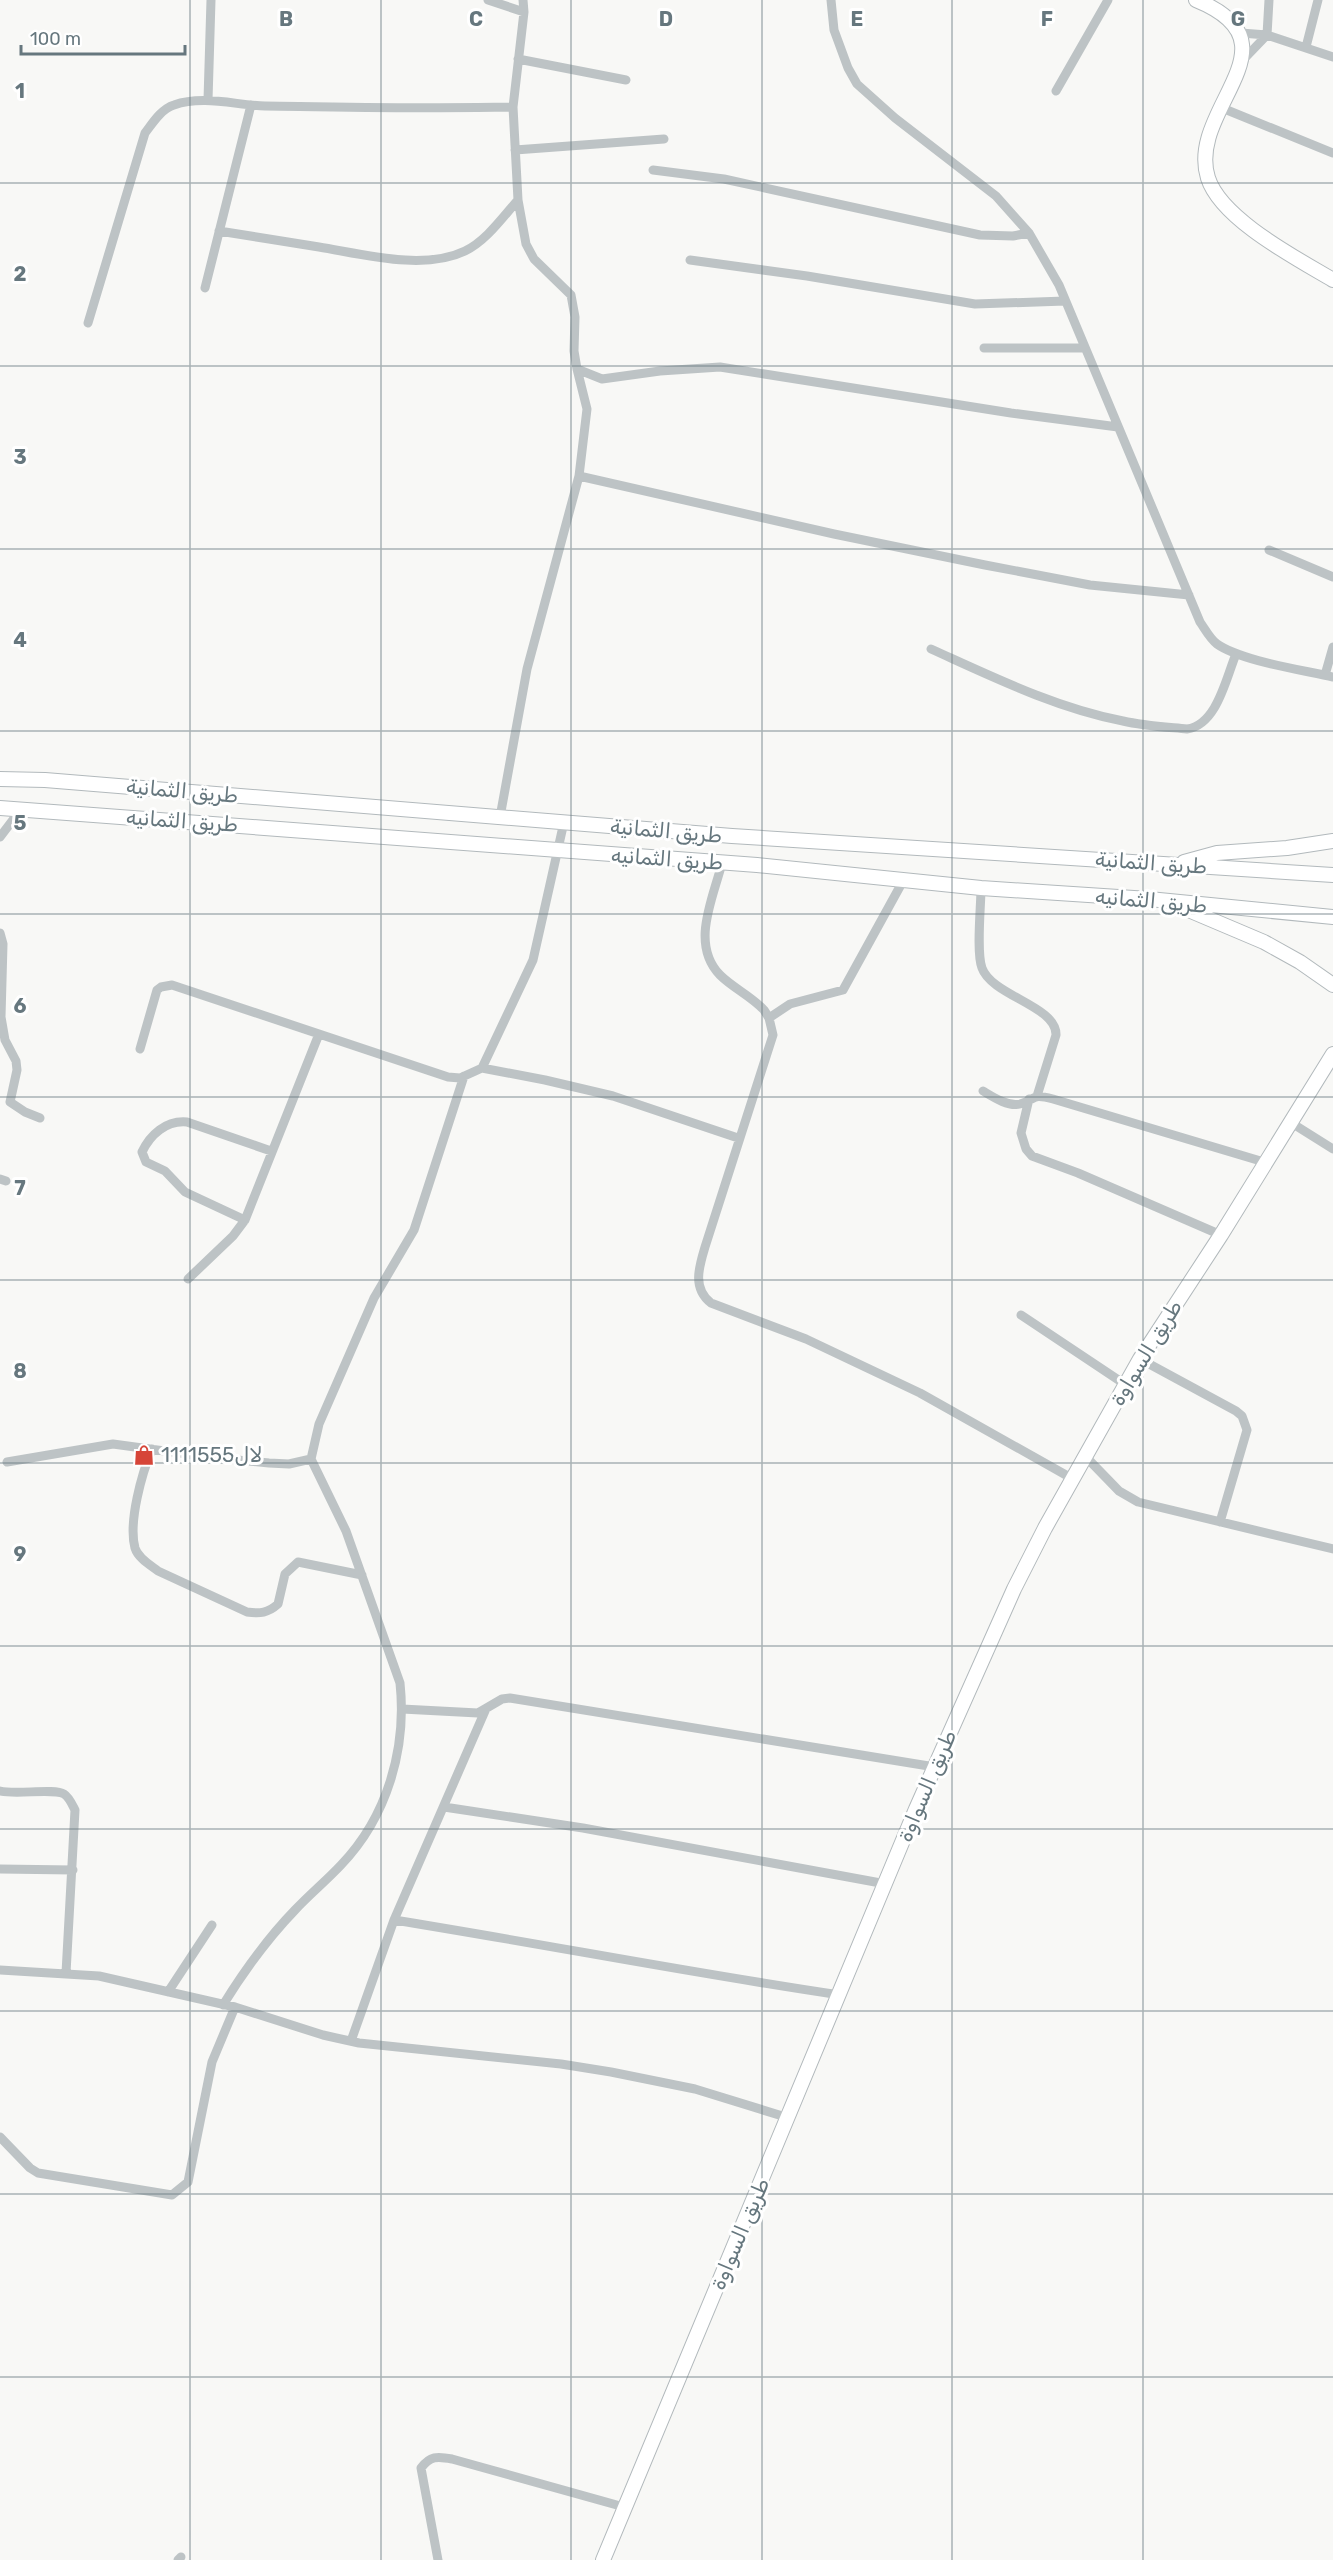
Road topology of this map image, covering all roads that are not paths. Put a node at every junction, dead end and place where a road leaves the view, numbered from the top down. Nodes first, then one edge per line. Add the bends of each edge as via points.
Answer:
1 (211, 0) edge
2 (488, 0) edge
3 (523, 0) edge
4 (831, 0) edge
5 (1108, 0) edge
6 (1196, 0) edge
7 (1269, 0) edge
8 (1318, 0) edge
9 (524, 12) junction
10 (1241, 33) junction
11 (1267, 35) junction
12 (1306, 46) junction
13 (1333, 57) edge
14 (518, 59) junction
15 (1242, 62) junction
16 (626, 80) dead end
17 (1056, 91) dead end
18 (208, 100) junction
19 (250, 105) junction
20 (513, 107) junction
21 (1222, 108) junction
22 (664, 139) dead end
23 (515, 150) junction
24 (1333, 153) edge
25 (653, 170) dead end
26 (518, 200) junction
27 (219, 231) junction
28 (1029, 234) junction
29 (690, 260) dead end
30 (1333, 280) edge
31 (205, 288) dead end
32 (1065, 301) junction
33 (88, 323) dead end
34 (984, 348) dead end
35 (1085, 348) junction
36 (577, 369) junction
37 (1118, 427) junction
38 (579, 476) junction
39 (1269, 550) dead end
40 (1333, 577) edge
41 (1189, 595) junction
42 (1333, 647) edge
43 (931, 649) dead end
44 (1236, 654) junction
45 (1329, 676) edge
46 (0, 779) edge
47 (0, 808) edge
48 (22, 808) junction
49 (500, 817) junction
50 (564, 822) junction
51 (0, 837) edge
52 (1333, 841) edge
53 (558, 851) junction
54 (722, 863) junction
55 (1176, 865) junction
56 (1333, 875) edge
57 (903, 881) junction
58 (981, 888) junction
59 (1168, 902) junction
60 (1333, 917) edge
61 (0, 933) edge
62 (1333, 985) edge
63 (769, 1018) junction
64 (319, 1034) junction
65 (140, 1049) dead end
66 (1333, 1054) edge
67 (482, 1068) junction
68 (464, 1076) junction
69 (983, 1091) dead end
70 (1033, 1097) junction
71 (40, 1118) dead end
72 (1290, 1122) junction
73 (738, 1138) junction
74 (1333, 1149) edge
75 (271, 1151) junction
76 (1264, 1162) junction
77 (245, 1220) junction
78 (1221, 1235) junction
79 (188, 1279) dead end
80 (1021, 1315) dead end
81 (1140, 1359) junction
82 (1126, 1385) junction
83 (152, 1449) junction
84 (1086, 1457) junction
85 (311, 1459) junction
86 (7, 1462) dead end
87 (1072, 1479) junction
88 (1221, 1522) junction
89 (1333, 1549) edge
90 (362, 1575) junction
91 (402, 1709) junction
92 (485, 1711) junction
93 (935, 1767) junction
94 (0, 1791) edge
95 (444, 1807) junction
96 (0, 1869) edge
97 (73, 1870) junction
98 (886, 1884) junction
99 (394, 1920) junction
100 (212, 1925) dead end
101 (0, 1970) edge
102 (66, 1973) junction
103 (168, 1992) junction
104 (840, 1995) junction
105 (223, 2004) junction
106 (235, 2007) junction
107 (351, 2041) junction
108 (789, 2118) junction
109 (0, 2138) edge
110 (624, 2507) junction
111 (438, 2560) edge
112 (603, 2560) edge

1 - 18 street
2 - 9 street
3 - 9 street
4 - 28 street via 834,30 857,84 996,196
5 - 17 street
6 - 10 street via 1229,18
7 - 11 street
8 - 12 street
9 - 14 street
10 - 11 street
10 - 15 street
11 - 12 street
11 - 15 street
12 - 13 street
14 - 16 street
14 - 20 street
15 - 21 street
18 - 19 street
18 - 33 street via 172,105 145,133
19 - 20 street
19 - 27 street
20 - 23 street
21 - 24 street
21 - 30 street via 1209,135 1206,164 1208,178 1222,203 1245,224
22 - 23 street
23 - 26 street
25 - 28 street via 724,179 981,235
26 - 27 street via 482,240 451,257 380,257
26 - 36 street via 526,244 534,259 571,295
27 - 31 street
28 - 32 street
29 - 32 street via 975,304
32 - 35 street
34 - 35 street
35 - 37 street
36 - 37 street via 602,379 720,367
36 - 38 street via 587,409
37 - 41 street
38 - 41 street via 985,565 1090,585
38 - 49 street via 527,669
39 - 40 street
41 - 44 street via 1200,622 1215,643
42 - 45 street
43 - 44 street via 1081,710 1124,722 1187,729 1197,728 1209,715
44 - 45 street
46 - 49 street, طريق الثمانية
47 - 48 street, طريق الثمانيه
48 - 51 street
48 - 53 street, طريق الثمانيه
49 - 50 street, طريق الثمانية
50 - 53 street
50 - 55 street, طريق الثمانية
52 - 55 street via 1217,853
53 - 54 street, طريق الثمانيه
53 - 67 street via 533,960
54 - 57 street, طريق الثمانيه
54 - 63 street via 705,925 705,951 718,973 758,1004
55 - 56 street, طريق الثمانية
57 - 58 street, طريق الثمانيه
57 - 63 street via 843,990 790,1004
58 - 59 street, طريق الثمانيه
58 - 70 street via 982,968 996,985 1049,1018 1056,1028
59 - 60 street, طريق الثمانيه
59 - 62 street via 1264,942
61 - 71 street via 1,1024 17,1070 10,1102
63 - 73 street via 773,1035
64 - 65 street via 172,985 157,990
64 - 68 street via 448,1077
64 - 75 street
66 - 72 street, طريق السواوة
67 - 68 street
67 - 73 street via 582,1088
68 - 85 street via 414,1230 374,1298 319,1424
69 - 70 street via 1014,1104
70 - 76 street via 1134,1121
70 - 78 street via 1021,1133 1032,1156
72 - 74 street
72 - 76 street, طريق السواوة
73 - 87 street via 700,1264 699,1287 704,1298 806,1339 910,1388
75 - 77 street
75 - 77 street via 179,1121 150,1138 142,1152 146,1162 165,1171 185,1192
76 - 78 street, طريق السواوة
77 - 79 street
78 - 81 street, طريق السواوة
80 - 82 street
81 - 82 street, طريق السواوة
81 - 88 street via 1236,1411 1245,1421 1247,1430
82 - 84 street, طريق السواوة
83 - 85 street via 269,1463
83 - 86 street via 98,1445
83 - 90 street via 142,1475 134,1538 135,1550 158,1571 254,1613 264,1613 278,1604 285,1574 298,1562
84 - 87 street, طريق السواوة
84 - 88 street via 1127,1497
85 - 90 street
87 - 93 street, طريق السواوة via 1014,1589
88 - 89 street
90 - 91 street via 400,1683
91 - 92 street via 467,1714
91 - 105 street via 391,1781 363,1837 284,1922
92 - 93 street via 502,1700 518,1699
92 - 95 street
93 - 98 street, طريق السواوة
94 - 97 street via 58,1791 68,1798 76,1821
95 - 98 street via 594,1830
95 - 99 street
96 - 97 street
97 - 102 street
98 - 104 street, طريق السواوة
99 - 104 street
99 - 107 street
100 - 103 street
101 - 102 street
102 - 103 street via 99,1976
103 - 105 street
104 - 108 street, طريق السواوة
105 - 106 street
106 - 107 street
106 - 109 street via 212,2062 188,2182 172,2195 38,2173
107 - 108 street via 611,2072 695,2089
108 - 110 street, طريق السواوة
110 - 111 street via 452,2459 428,2459 421,2468
110 - 112 street, طريق السواوة

